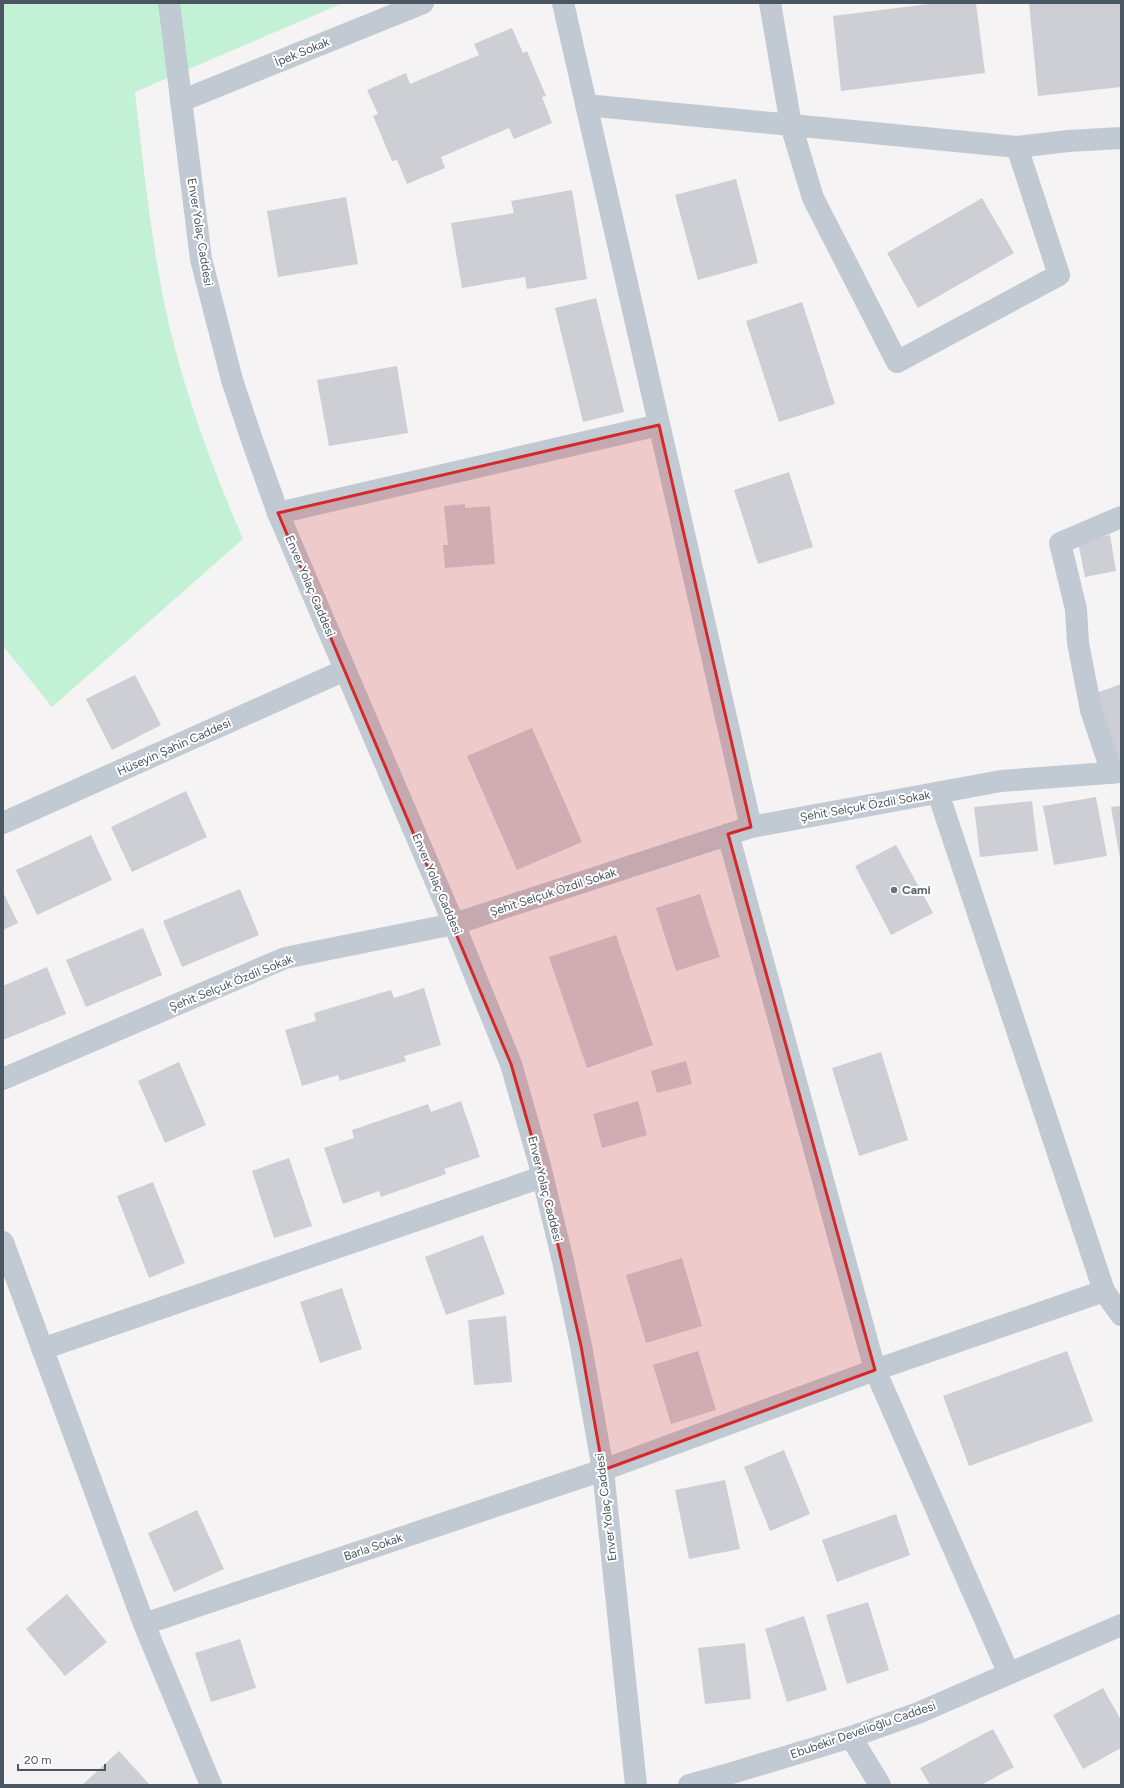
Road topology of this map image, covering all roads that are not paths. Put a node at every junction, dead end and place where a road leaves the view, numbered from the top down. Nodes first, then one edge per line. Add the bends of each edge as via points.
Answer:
1 (169, 3) edge
2 (423, 3) edge
3 (563, 3) edge
4 (770, 3) edge
5 (181, 101) junction
6 (586, 105) junction
7 (791, 125) junction
8 (1121, 138) edge
9 (1017, 147) junction
10 (659, 425) junction
11 (278, 513) junction
12 (1121, 516) edge
13 (345, 670) junction
14 (1116, 772) edge
15 (938, 793) junction
16 (3, 823) edge
17 (751, 827) junction
18 (728, 834) junction
19 (454, 924) junction
20 (3, 1078) edge
21 (542, 1177) junction
22 (3, 1242) edge
23 (1104, 1291) junction
24 (1121, 1315) edge
25 (42, 1349) junction
26 (875, 1370) junction
27 (603, 1470) junction
28 (144, 1624) junction
29 (1121, 1625) edge
30 (1009, 1674) junction
31 (851, 1737) junction
32 (211, 1785) edge
33 (636, 1785) edge
34 (689, 1785) edge
35 (880, 1785) edge

1 - 5 street, Enver Yolaç Caddesi
2 - 5 street, İpek Sokak
3 - 6 street
4 - 7 street
5 - 11 street, Enver Yolaç Caddesi via 201,259 244,418
6 - 7 street
6 - 10 street
7 - 9 street
7 - 9 street via 813,198 897,362 1059,275
8 - 9 street
10 - 11 street
10 - 17 street
11 - 13 street, Enver Yolaç Caddesi
12 - 14 street via 1060,544 1076,609 1078,643 1089,703 1100,742
13 - 16 street, Hüseyin Şahin Caddesi
13 - 19 street, Enver Yolaç Caddesi
14 - 15 street, Şehit Selçuk Özdil Sokak via 1001,781
15 - 17 street, Şehit Selçuk Özdil Sokak
15 - 23 street
17 - 18 street, Şehit Selçuk Özdil Sokak
18 - 19 street, Şehit Selçuk Özdil Sokak
18 - 26 street
19 - 20 street, Şehit Selçuk Özdil Sokak via 285,958
19 - 21 street, Enver Yolaç Caddesi via 511,1064
21 - 25 street
21 - 27 street, Enver Yolaç Caddesi via 582,1346
22 - 25 street
23 - 24 street
23 - 26 street, Barla Sokak
25 - 28 street
26 - 27 street, Barla Sokak
26 - 30 street
27 - 28 street, Barla Sokak
27 - 33 street, Enver Yolaç Caddesi
28 - 32 street
29 - 30 street, Ebubekir Develioğlu Caddesi
30 - 31 street, Ebubekir Develioğlu Caddesi via 918,1713
31 - 34 street, Ebubekir Develioğlu Caddesi
31 - 35 street

